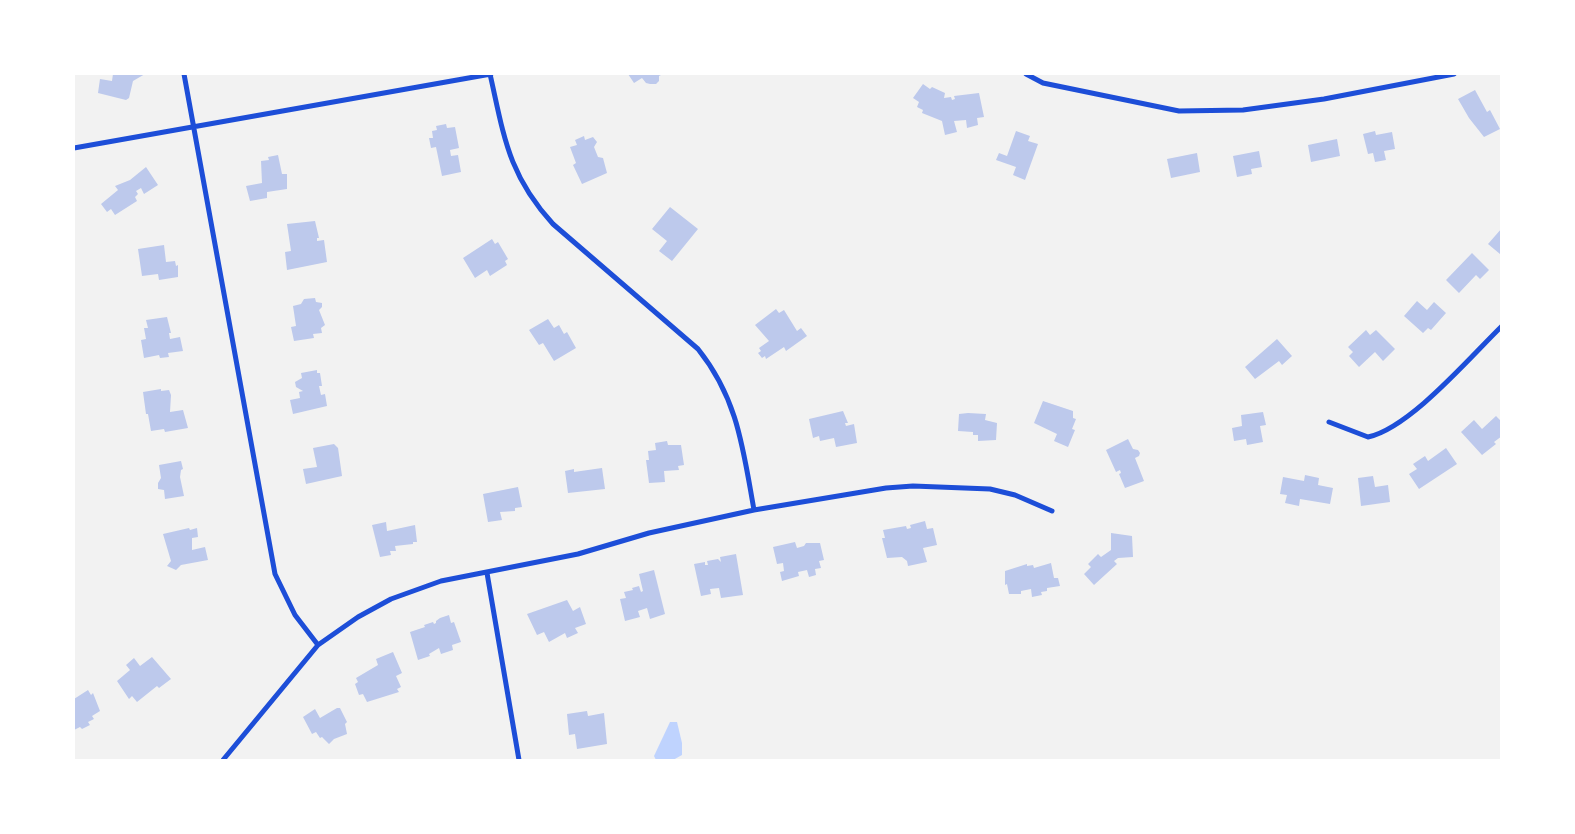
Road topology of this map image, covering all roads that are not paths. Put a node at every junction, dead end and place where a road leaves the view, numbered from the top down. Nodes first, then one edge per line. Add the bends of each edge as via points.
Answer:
1 (184, 74) edge
2 (490, 74) edge
3 (1026, 74) edge
4 (1454, 74) edge
5 (194, 128) junction
6 (74, 148) edge
7 (1502, 326) edge
8 (1329, 422) dead end
9 (754, 510) junction
10 (1052, 511) dead end
11 (487, 573) junction
12 (318, 645) junction
13 (223, 761) edge
14 (519, 761) edge

1 - 5 street
2 - 5 street
2 - 9 street via 507,148 538,207 698,349 714,369 735,416
3 - 4 street via 1043,83 1179,111 1243,110
5 - 6 street
5 - 12 street via 275,573 295,615
7 - 8 street via 1422,404 1385,431 1368,437
9 - 10 street via 913,486 990,489
9 - 11 street
11 - 12 street via 441,581 391,599
11 - 14 street
12 - 13 street

